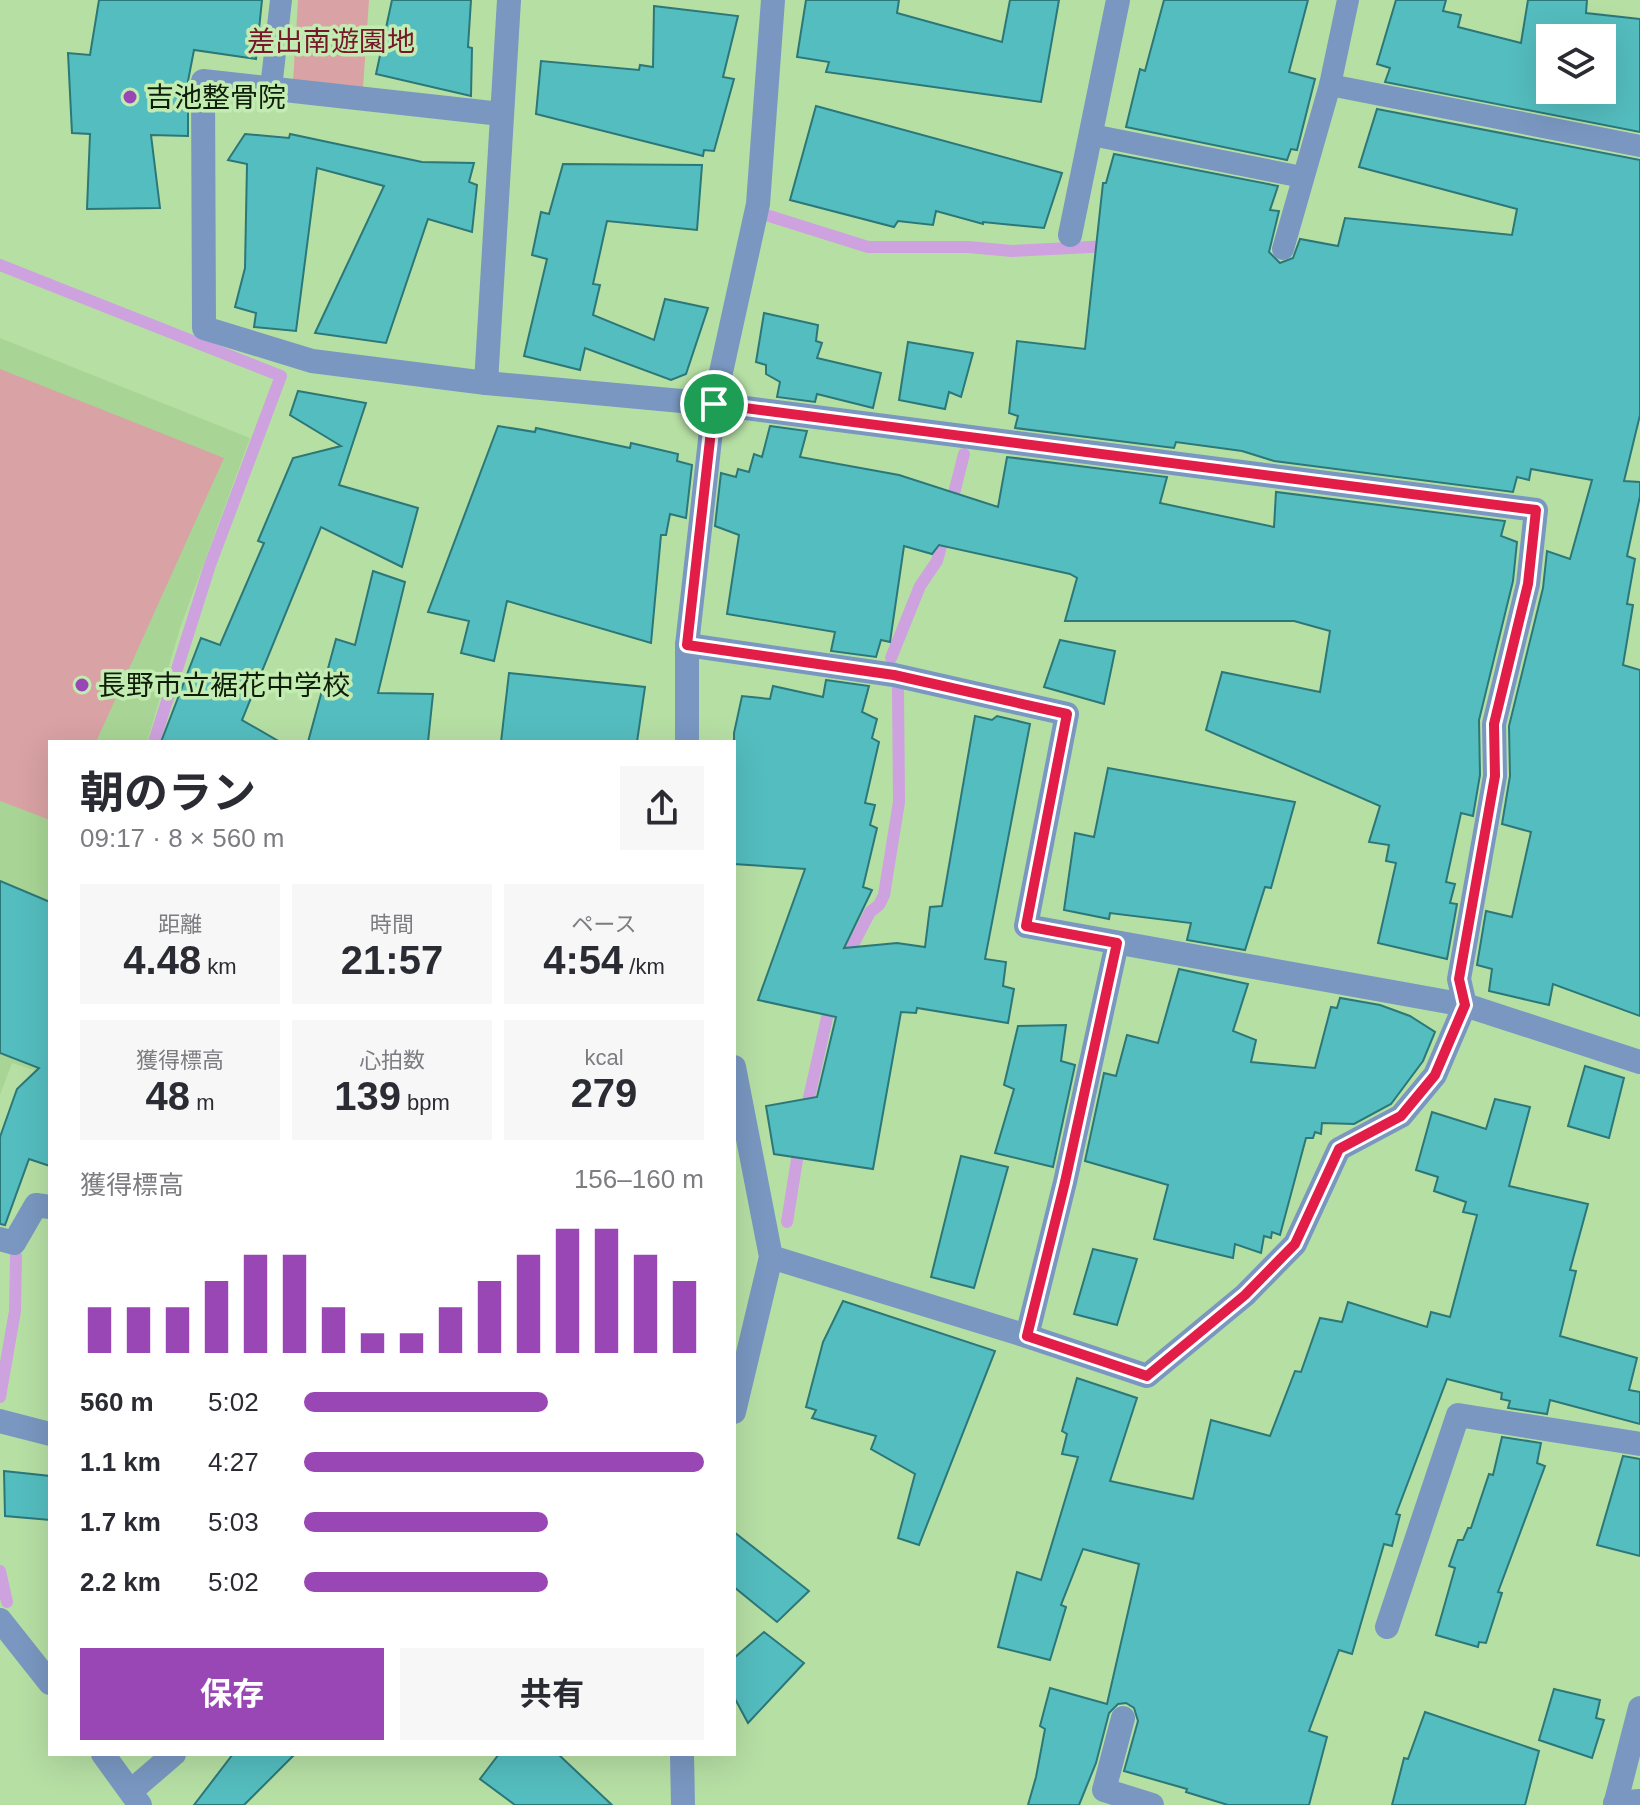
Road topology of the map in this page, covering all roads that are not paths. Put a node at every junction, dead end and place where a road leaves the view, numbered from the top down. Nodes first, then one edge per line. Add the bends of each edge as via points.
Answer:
1 (281, 0) edge
2 (509, 0) edge
3 (773, 0) edge
4 (1118, 0) edge
5 (1348, 0) edge
6 (1330, 85) junction
7 (271, 88) junction
8 (501, 114) junction
9 (1092, 135) junction
10 (1640, 146) edge
11 (1302, 177) junction
12 (1070, 235) dead end
13 (1283, 249) dead end
14 (486, 383) junction
15 (714, 404) junction
16 (687, 645) junction
17 (687, 740) edge
18 (1117, 943) junction
19 (1465, 1005) junction
20 (1640, 1062) edge
21 (736, 1077) edge
22 (48, 1207) edge
23 (0, 1239) edge
24 (771, 1257) junction
25 (1027, 1336) junction
26 (736, 1404) edge
27 (0, 1421) edge
28 (48, 1433) edge
29 (1640, 1444) edge
30 (0, 1620) edge
31 (1387, 1627) dead end
32 (48, 1680) edge
33 (1640, 1708) edge
34 (1123, 1718) dead end
35 (104, 1756) edge
36 (172, 1756) edge
37 (682, 1756) edge
38 (1102, 1797) edge
39 (136, 1798) edge
40 (1640, 1801) edge
41 (1615, 1804) edge
42 (683, 1805) edge
43 (1152, 1805) edge

1 - 7 lane
2 - 8 street
3 - 15 street via 758,204
4 - 9 street
5 - 6 lane
6 - 10 lane
6 - 11 lane
7 - 8 street
7 - 14 street via 203,81 204,328 312,361
8 - 14 street
9 - 11 lane
9 - 12 street
11 - 13 lane
14 - 15 street
15 - 16 street
15 - 19 street via 1536,510 1528,584 1494,724 1495,776 1459,979
16 - 17 street
16 - 18 street via 894,675 1067,714 1026,926
18 - 19 street
18 - 25 street
19 - 20 street
19 - 25 street via 1435,1075 1401,1116 1339,1149 1295,1244 1245,1295 1147,1376
21 - 24 street
22 - 23 street via 36,1205 14,1243
24 - 25 street
24 - 26 street
27 - 28 street
29 - 31 street via 1458,1415
30 - 32 street
33 - 41 street
34 - 38 street
35 - 39 street
36 - 39 street
37 - 42 street
38 - 43 street
40 - 41 street

